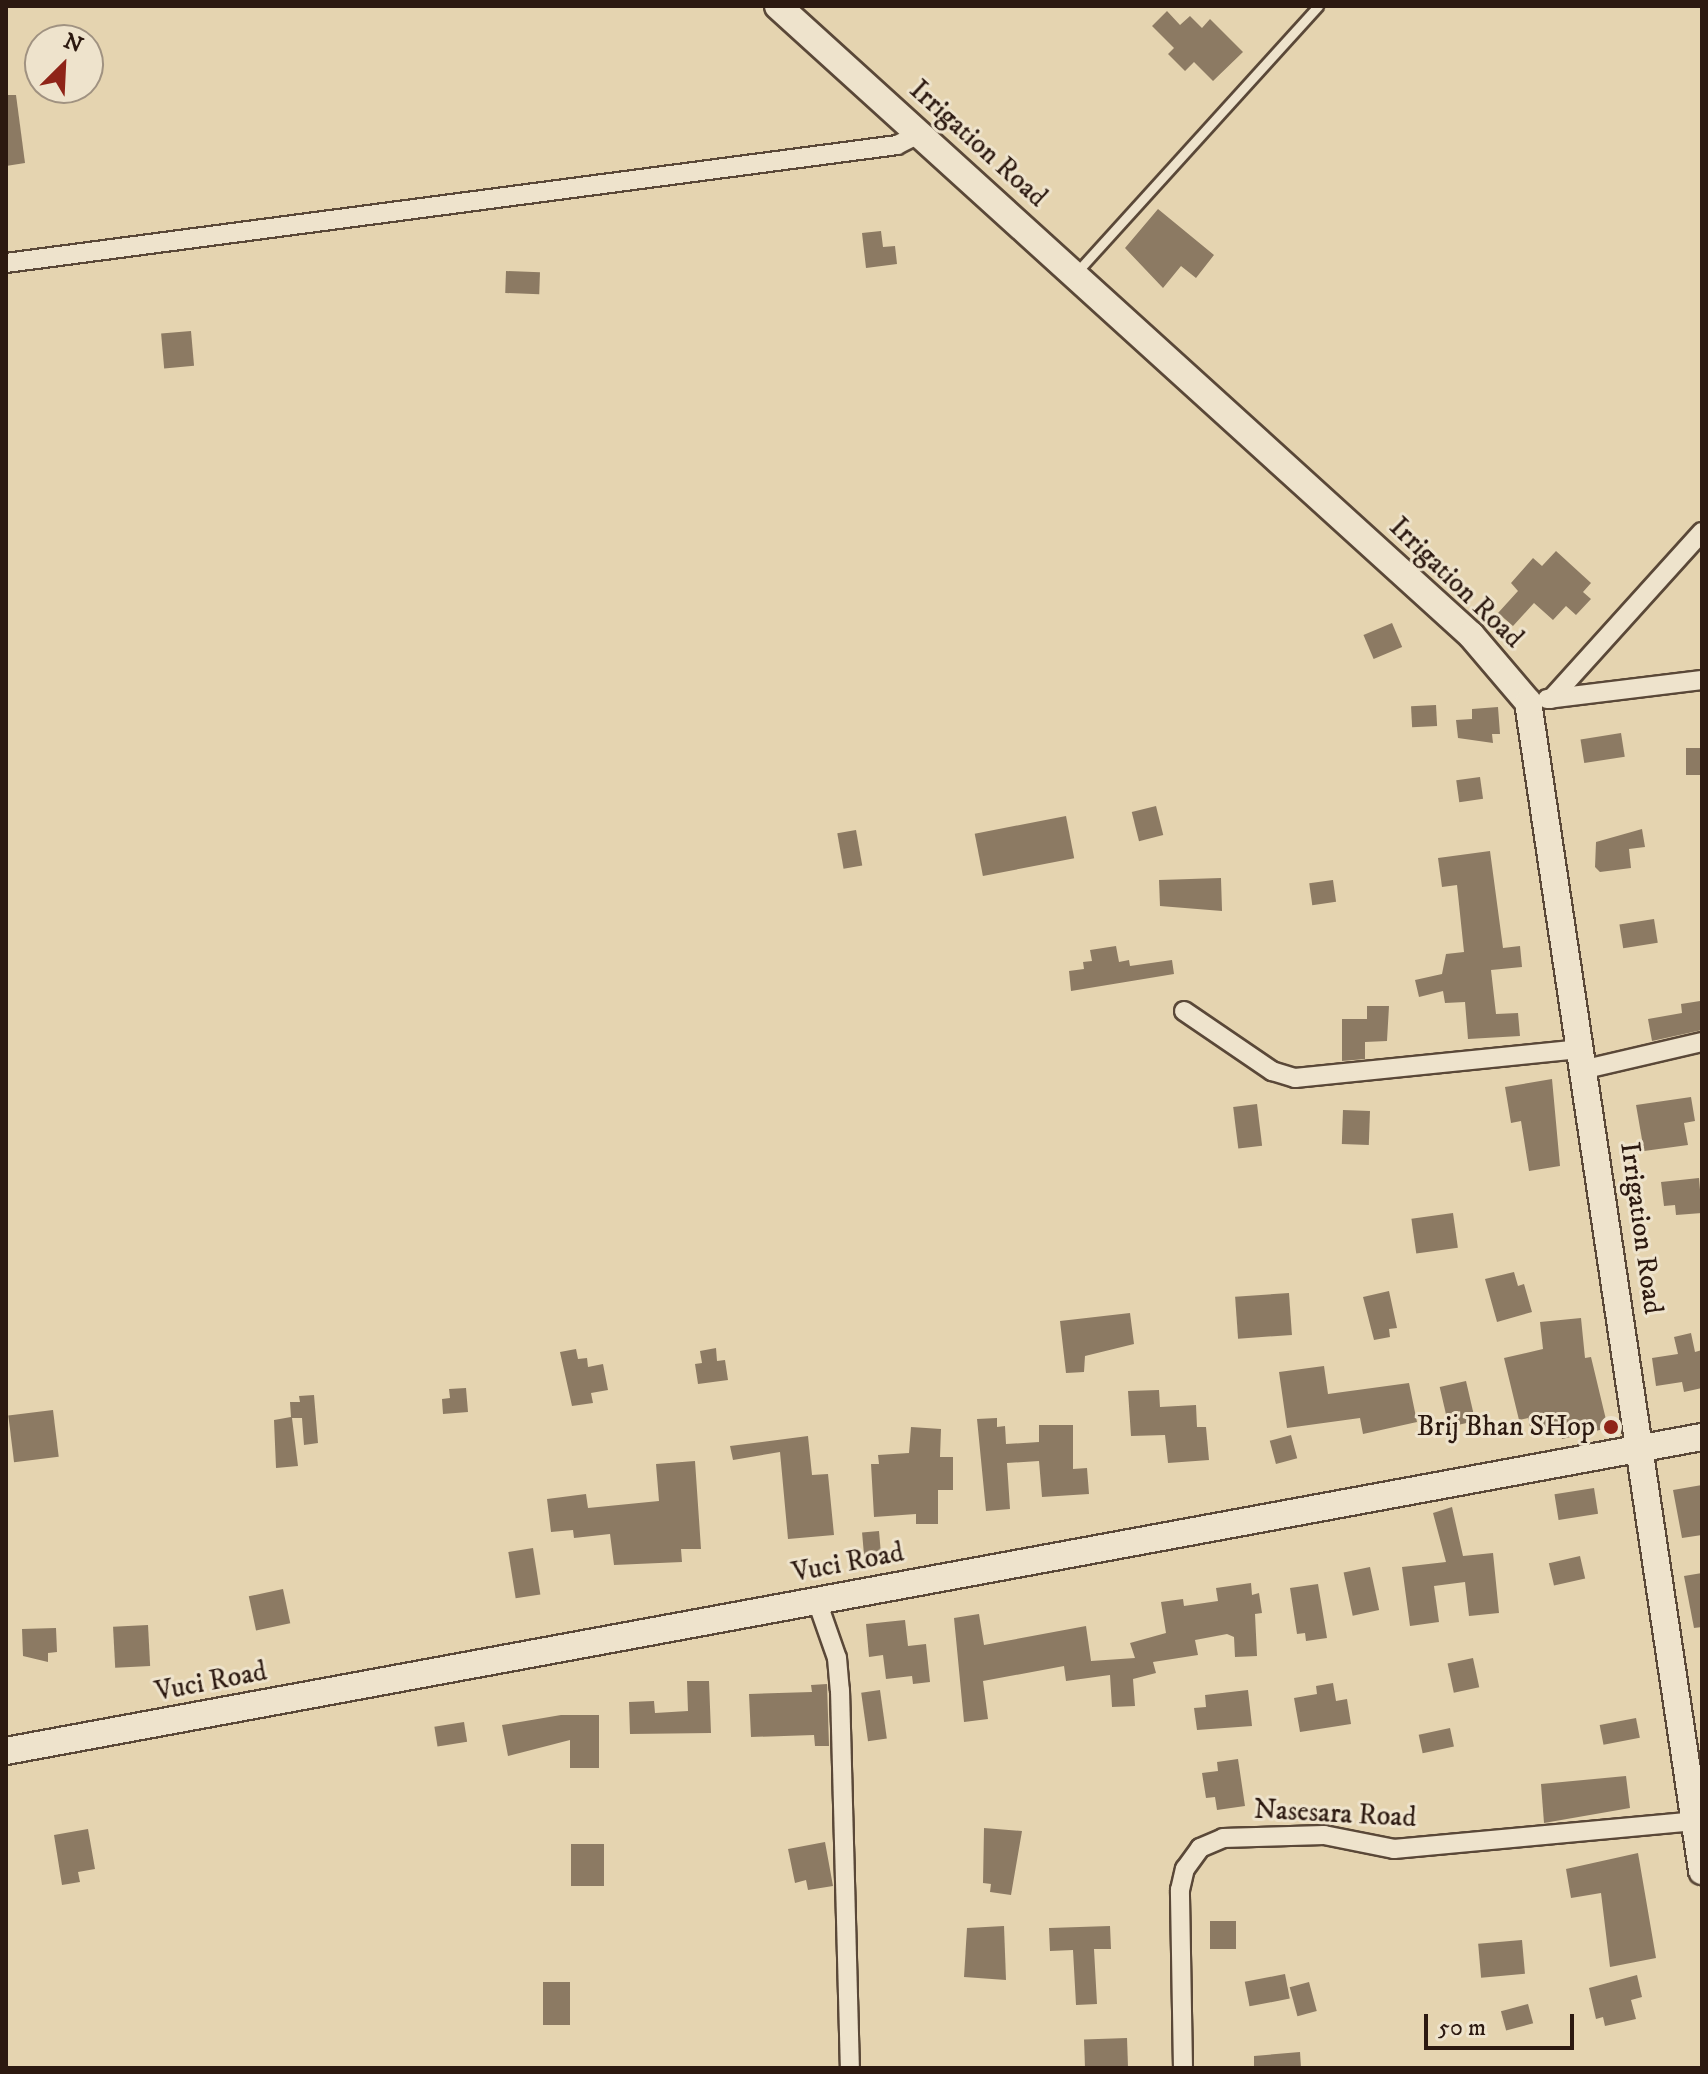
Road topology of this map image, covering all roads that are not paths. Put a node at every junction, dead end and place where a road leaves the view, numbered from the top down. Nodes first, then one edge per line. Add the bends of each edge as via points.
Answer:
1 (778, 6) edge
2 (1318, 6) edge
3 (919, 134) junction
4 (6, 263) edge
5 (1074, 275) junction
6 (1702, 532) edge
7 (1702, 680) edge
8 (1540, 700) junction
9 (1184, 1011) dead end
10 (1702, 1042) edge
11 (1584, 1059) junction
12 (1702, 1437) edge
13 (1641, 1447) junction
14 (817, 1601) junction
15 (6, 1751) edge
16 (1695, 1821) junction
17 (1702, 1871) edge
18 (850, 2068) edge
19 (1183, 2068) edge

1 - 3 street, Irrigation Road
2 - 5 lane
3 - 4 street via 897,145
3 - 5 street, Irrigation Road
5 - 8 street, Irrigation Road
6 - 8 street
7 - 8 street
8 - 11 street, Irrigation Road
9 - 11 street via 1272,1071 1295,1078
10 - 11 street
11 - 13 street, Irrigation Road
12 - 13 street, Vuci Road
13 - 14 street, Vuci Road
13 - 16 street, Irrigation Road
14 - 15 street, Vuci Road
14 - 18 street via 837,1658 840,1690
16 - 17 street, Irrigation Road
16 - 19 street, Nasesara Road via 1394,1849 1324,1835 1223,1838 1200,1848 1185,1869 1180,1890

